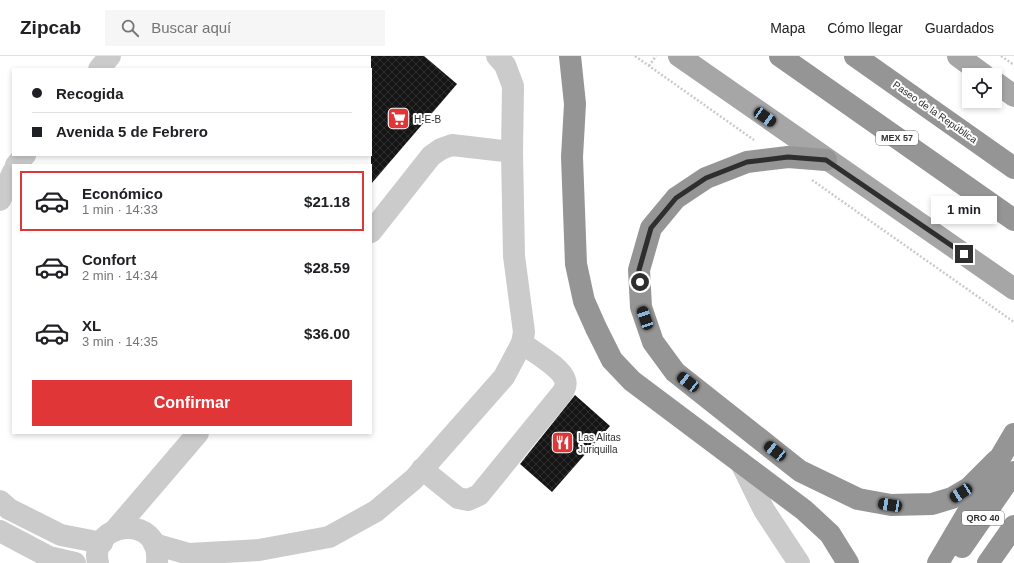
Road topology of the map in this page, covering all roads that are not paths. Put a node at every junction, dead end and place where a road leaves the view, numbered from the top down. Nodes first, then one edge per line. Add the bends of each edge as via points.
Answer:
1 (110, 56) edge
2 (497, 56) edge
3 (570, 56) edge
4 (679, 56) edge
5 (780, 56) edge
6 (855, 56) edge
7 (958, 56) edge
8 (100, 68) edge
9 (974, 68) edge
10 (1002, 87) edge
11 (1014, 96) edge
12 (512, 152) junction
13 (24, 156) edge
14 (826, 160) junction
15 (17, 164) edge
16 (1014, 168) edge
17 (12, 174) edge
18 (0, 200) edge
19 (1014, 220) edge
20 (372, 231) edge
21 (1014, 289) edge
22 (522, 343) junction
23 (197, 434) edge
24 (1014, 434) edge
25 (741, 463) junction
26 (1005, 467) edge
27 (422, 469) junction
28 (147, 491) junction
29 (0, 501) edge
30 (1014, 526) edge
31 (0, 531) edge
32 (105, 545) edge
33 (154, 548) edge
34 (180, 558) edge
35 (75, 563) edge
36 (799, 563) edge
37 (848, 563) edge
38 (938, 563) edge
39 (951, 563) edge
40 (988, 563) edge

1 - 8 lane
2 - 12 lane via 505,65 513,86
3 - 25 highway via 574,104 572,157 576,264 584,301 612,360 632,381
4 - 14 main road
5 - 19 highway, MEX 57
6 - 16 highway, Paseo de la República
7 - 9 main road
10 - 11 main road
12 - 20 lane via 452,145 441,149 431,156
12 - 22 lane via 514,256 524,332
13 - 15 lane
14 - 21 main road
14 - 26 highway via 780,158 747,162 706,178 676,198 651,228 639,270 641,307 653,342 675,372 800,471 858,499 890,505 932,504 952,498
17 - 18 lane
22 - 27 lane via 504,377
22 - 27 lane via 560,372 567,385 563,392 479,495 468,500 458,498
23 - 28 lane
24 - 26 highway
25 - 36 lane via 764,510
25 - 37 highway via 804,510 830,534
26 - 38 highway
26 - 39 highway, QRO 40
27 - 34 lane via 414,479 376,510 330,537 259,550
28 - 32 lane
28 - 33 lane
29 - 32 lane via 9,509 62,535
30 - 40 highway, QRO 40
31 - 35 lane via 49,557
32 - 33 lane via 124,527 142,531
33 - 34 lane

